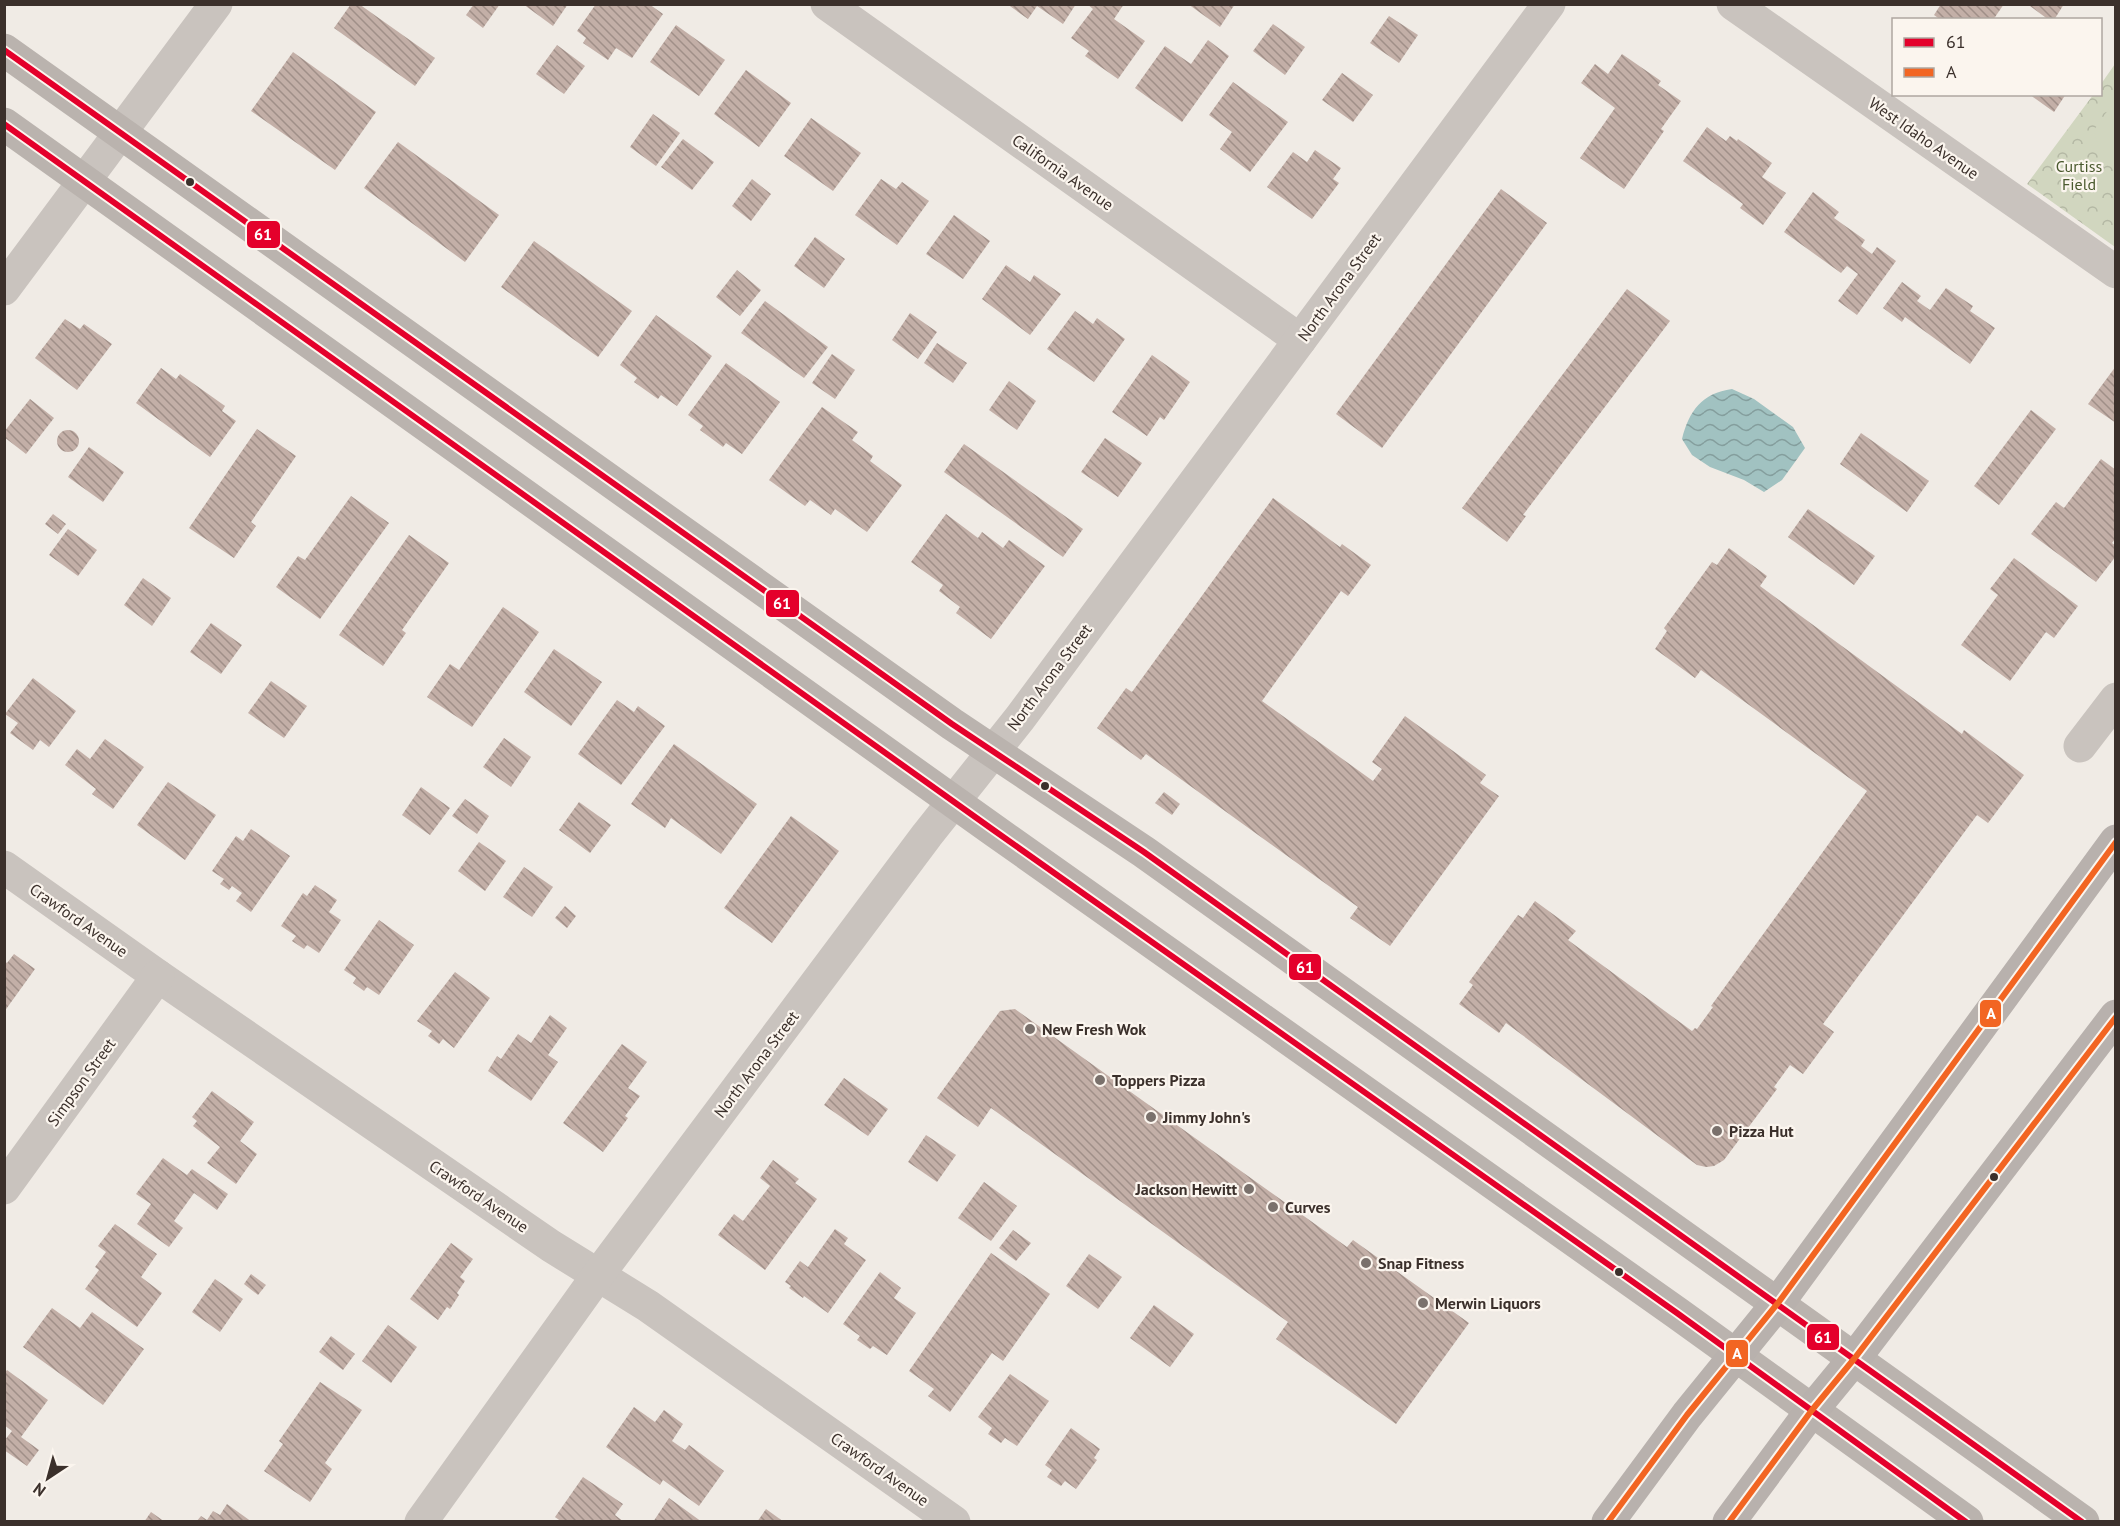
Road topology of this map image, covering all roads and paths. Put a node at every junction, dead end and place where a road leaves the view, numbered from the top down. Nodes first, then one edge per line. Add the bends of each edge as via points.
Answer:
1 (216, 4) edge
2 (827, 4) edge
3 (1549, 4) edge
4 (1733, 4) edge
5 (4, 50) edge
6 (4, 124) edge
7 (121, 132) junction
8 (86, 181) junction
9 (2115, 272) edge
10 (4, 289) edge
11 (1300, 340) junction
12 (2115, 699) edge
13 (2080, 746) dead end
14 (992, 752) junction
15 (954, 801) junction
16 (2115, 841) edge
17 (4, 867) edge
18 (158, 976) junction
19 (2115, 1016) edge
20 (4, 1188) edge
21 (598, 1275) junction
22 (1778, 1302) junction
23 (1735, 1354) junction
24 (1854, 1359) junction
25 (1812, 1410) junction
26 (421, 1521) edge
27 (954, 1521) edge
28 (1608, 1521) edge
29 (1729, 1521) edge
30 (1967, 1521) edge
31 (2083, 1521) edge

1 - 7 street
2 - 11 street, California Avenue
3 - 11 street, North Arona Street
4 - 9 street, West Idaho Avenue
5 - 7 main road
6 - 8 main road
7 - 8 street
7 - 14 main road
8 - 10 street
8 - 15 main road
11 - 14 street, North Arona Street
12 - 13 street
14 - 15 street, North Arona Street
14 - 22 main road via 1144,852
15 - 21 street, North Arona Street
15 - 23 main road
16 - 22 main road
17 - 18 street, Crawford Avenue
18 - 20 street, Simpson Street
18 - 21 street, Crawford Avenue
19 - 24 main road
21 - 26 street, North Arona Street
21 - 27 street, Crawford Avenue
22 - 23 main road
22 - 24 main road
23 - 25 main road
23 - 28 main road
24 - 25 main road
24 - 31 main road
25 - 29 main road
25 - 30 main road

